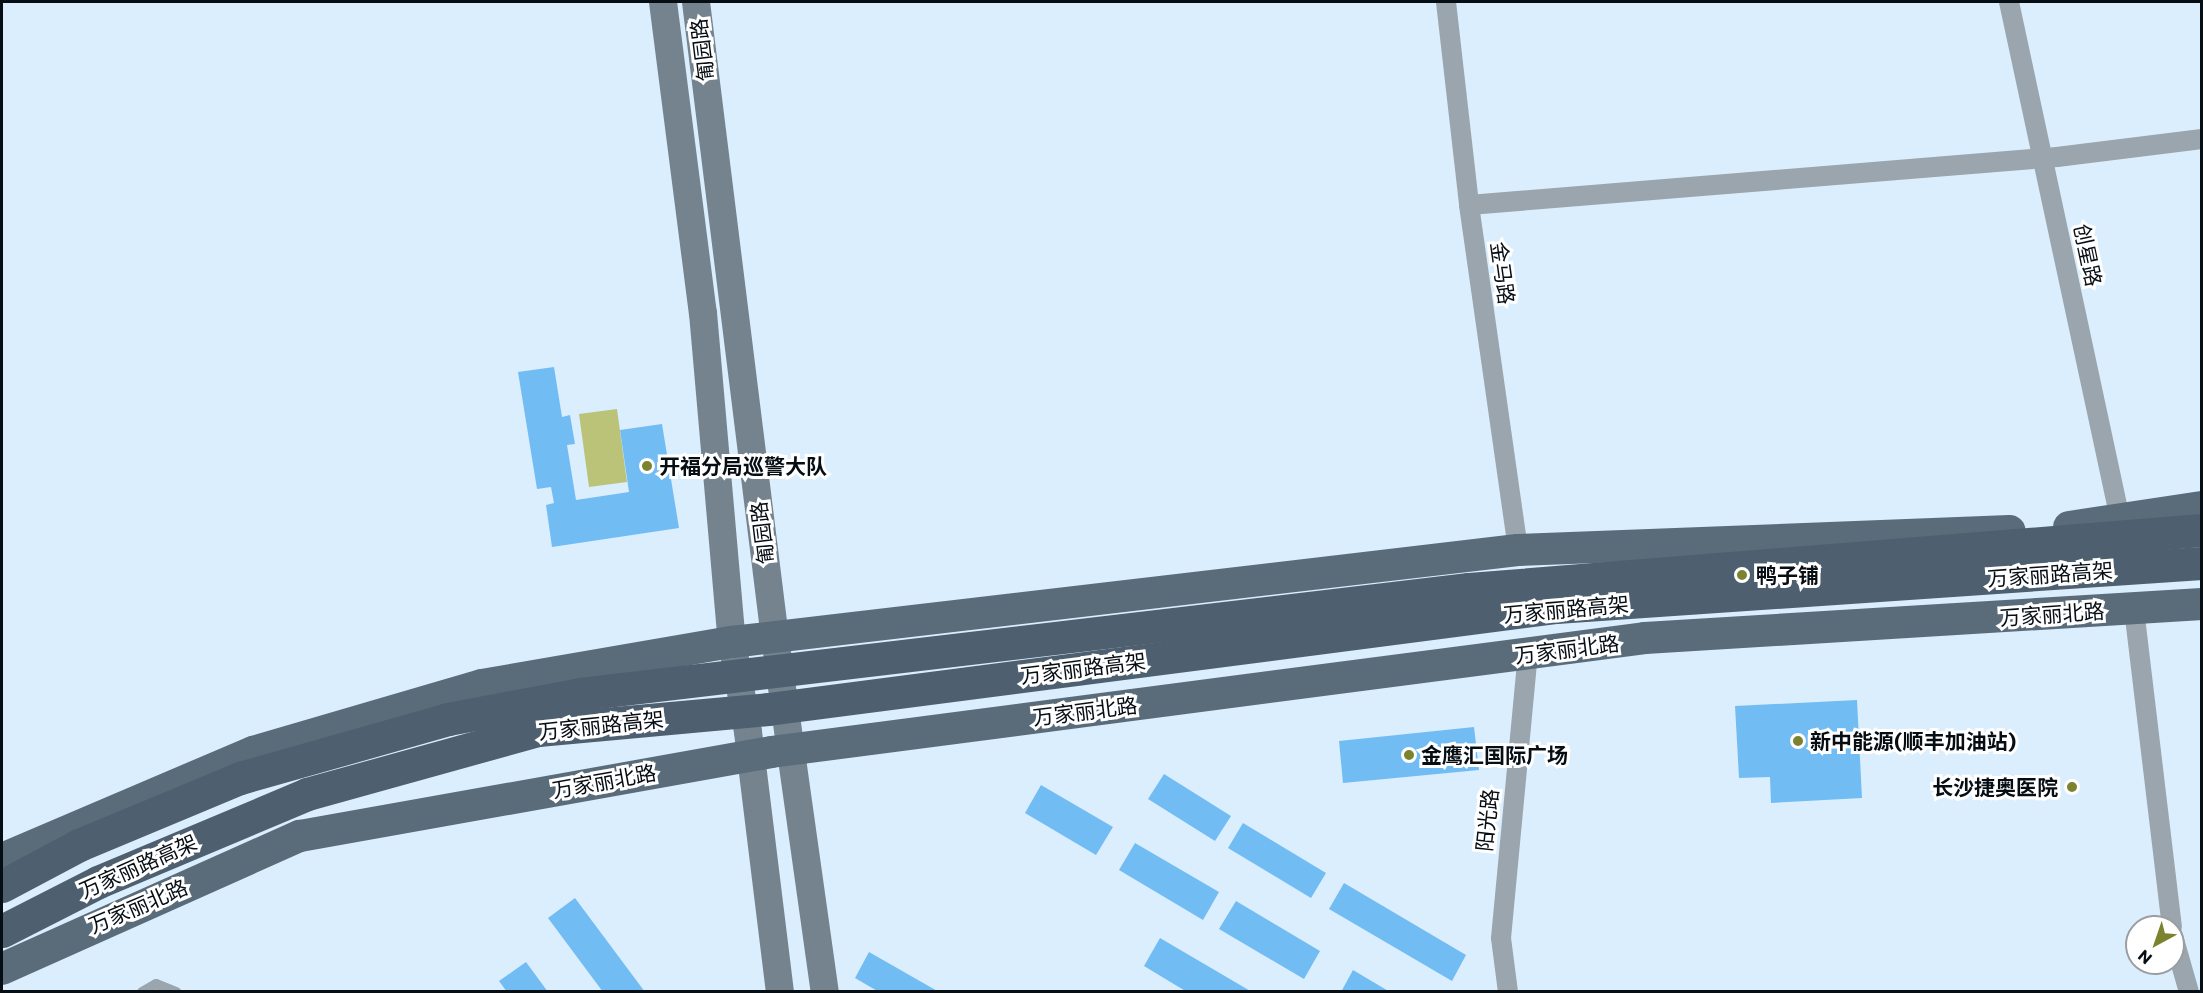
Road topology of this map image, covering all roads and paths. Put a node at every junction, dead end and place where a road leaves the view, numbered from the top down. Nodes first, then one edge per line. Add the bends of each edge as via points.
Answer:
1 (663, 2) edge
2 (696, 2) edge
3 (1446, 2) edge
4 (2009, 2) edge
5 (2202, 139) edge
6 (2043, 157) junction
7 (1469, 205) junction
8 (2202, 507) edge
9 (2120, 519) junction
10 (2202, 530) edge
11 (1518, 550) junction
12 (2202, 563) edge
13 (2202, 604) edge
14 (2134, 609) junction
15 (775, 638) junction
16 (732, 642) junction
17 (1528, 654) junction
18 (793, 749) junction
19 (750, 756) junction
20 (2, 859) edge
21 (2, 886) edge
22 (2171, 915) edge
23 (2, 931) edge
24 (2, 969) edge
25 (2184, 975) edge
26 (142, 992) edge
27 (176, 992) edge
28 (780, 992) edge
29 (825, 992) edge
30 (1508, 992) edge
31 (2189, 992) edge

1 - 16 main road, 匍园路 via 703,314
2 - 15 main road, 匍园路
3 - 7 street, 金马路
4 - 6 street, 创星路
5 - 6 street
6 - 7 street
6 - 9 street, 创星路
7 - 11 street, 金马路
8 - 9 main road
9 - 11 main road via 2062,528
10 - 21 highway, 万家丽路高架, bridge via 1469,589 580,694 448,719 240,778 79,845
11 - 15 main road
12 - 23 highway, 万家丽路高架, bridge via 1556,607 768,709 538,730 307,794 98,882
13 - 14 main road, 万家丽北路
14 - 17 main road, 万家丽北路 via 1645,638
14 - 22 street
15 - 16 main road
15 - 18 main road, 匍园路
16 - 19 main road, 匍园路
16 - 20 main road via 482,685 253,752
17 - 18 main road, 万家丽北路
17 - 30 street, 阳光路 via 1501,938
18 - 19 main road, 万家丽北路
18 - 29 main road, 匍园路
19 - 24 main road, 万家丽北路 via 300,836
19 - 28 main road, 匍园路
25 - 31 street
26 - 27 lane via 156,984

